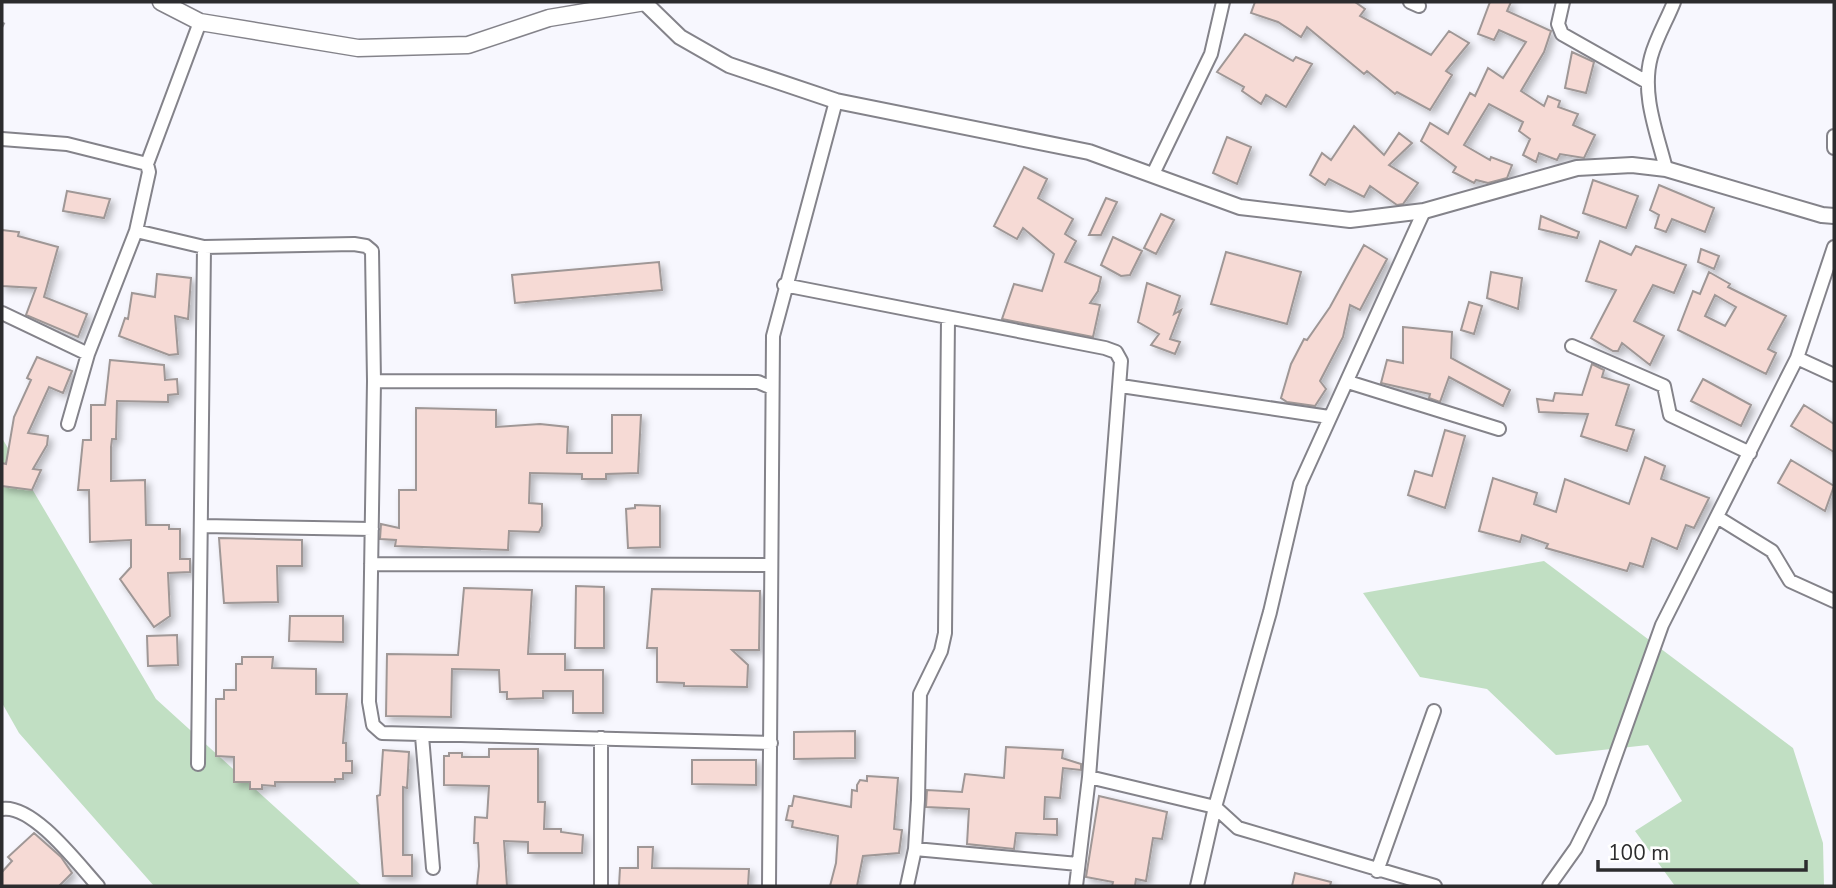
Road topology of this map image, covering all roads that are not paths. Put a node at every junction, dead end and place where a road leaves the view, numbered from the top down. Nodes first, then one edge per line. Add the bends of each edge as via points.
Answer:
1 (161, 2) edge
2 (645, 2) edge
3 (1223, 2) edge
4 (1563, 2) edge
5 (1674, 2) edge
6 (201, 22) junction
7 (1647, 82) junction
8 (836, 100) junction
9 (1834, 136) edge
10 (2, 139) edge
11 (1834, 148) edge
12 (147, 164) junction
13 (1666, 169) junction
14 (1153, 174) junction
15 (1424, 211) junction
16 (1834, 216) edge
17 (136, 231) junction
18 (204, 247) junction
19 (1834, 247) edge
20 (784, 285) junction
21 (2, 313) edge
22 (948, 319) junction
23 (1572, 346) dead end
24 (88, 355) junction
25 (1797, 358) junction
26 (1834, 375) edge
27 (374, 381) junction
28 (1348, 382) junction
29 (1121, 386) junction
30 (770, 387) junction
31 (1329, 417) junction
32 (68, 424) dead end
33 (1499, 429) dead end
34 (1750, 453) junction
35 (1717, 517) junction
36 (203, 526) junction
37 (372, 528) junction
38 (371, 564) junction
39 (770, 565) junction
40 (1834, 601) edge
41 (1434, 711) dead end
42 (422, 736) junction
43 (601, 738) junction
44 (771, 743) junction
45 (198, 764) dead end
46 (1089, 777) junction
47 (1215, 807) junction
48 (2, 809) edge
49 (915, 849) junction
50 (1078, 864) junction
51 (433, 868) dead end
52 (1377, 871) junction
53 (1561, 871) junction
54 (98, 886) edge
55 (601, 886) edge
56 (769, 886) edge
57 (907, 886) edge
58 (1076, 886) edge
59 (1197, 886) edge
60 (1435, 886) edge
61 (1549, 886) edge
62 (1562, 886) edge

1 - 6 main road
2 - 6 main road via 549,18 468,45 358,48
2 - 8 street via 680,37 729,65
3 - 14 street via 1211,54
4 - 7 street via 1558,24 1562,33
5 - 7 street via 1653,51
6 - 12 street
7 - 13 street
8 - 14 street via 1089,152
8 - 20 street
9 - 11 street
10 - 12 street via 67,144
12 - 17 street
13 - 15 street via 1632,164 1577,168
13 - 16 street
14 - 15 street via 1240,207 1350,220
15 - 28 street
17 - 18 street
17 - 24 street
18 - 27 street via 366,246 374,261
18 - 36 street
19 - 25 street
20 - 22 street
20 - 30 street via 773,336
21 - 24 street
22 - 29 street via 1116,352 1121,361
22 - 49 street via 945,633 941,652 920,694
23 - 34 street via 1664,386 1670,415
24 - 32 street
25 - 26 street
25 - 34 street
27 - 30 street via 758,382
27 - 37 street
28 - 31 street
28 - 33 street
29 - 31 street
29 - 46 street
30 - 39 street
31 - 47 street via 1300,484 1270,612
34 - 35 street
35 - 40 street via 1772,551 1790,581
35 - 53 street via 1662,625 1599,802
36 - 37 street
36 - 45 street
37 - 38 street
38 - 39 street
38 - 42 street via 369,702 373,725 382,733
39 - 44 street
41 - 52 street
42 - 43 street
42 - 51 street
43 - 44 street
43 - 55 street
44 - 56 street
46 - 47 street
46 - 50 street
47 - 52 street via 1238,828
47 - 59 street
48 - 54 street via 22,810
49 - 50 street
49 - 57 street
50 - 58 street
52 - 60 street
53 - 61 street
53 - 62 street

